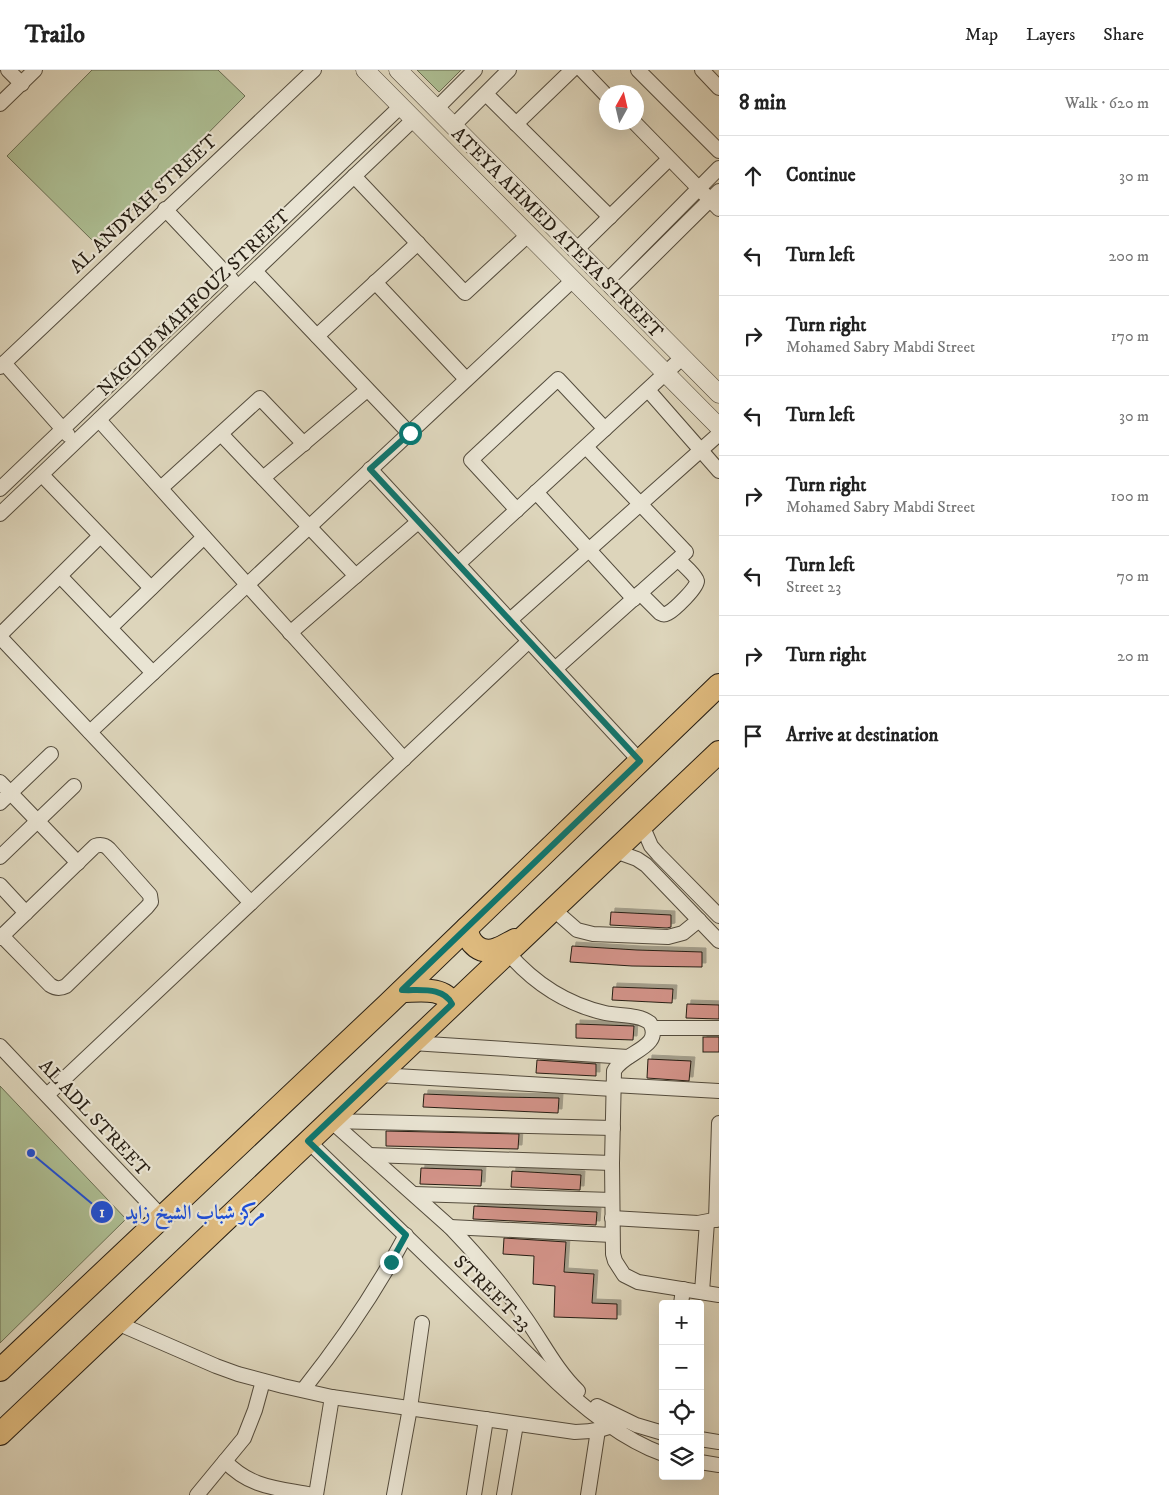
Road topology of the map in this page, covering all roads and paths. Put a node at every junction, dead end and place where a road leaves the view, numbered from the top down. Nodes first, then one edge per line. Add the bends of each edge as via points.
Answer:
1 (8, 70) edge
2 (35, 70) edge
3 (314, 70) edge
4 (365, 70) edge
5 (398, 70) edge
6 (475, 70) edge
7 (509, 70) edge
8 (572, 70) edge
9 (582, 70) edge
10 (638, 70) edge
11 (702, 70) edge
12 (22, 84) junction
13 (599, 88) edge
14 (719, 88) edge
15 (486, 94) junction
16 (0, 104) edge
17 (401, 106) junction
18 (436, 109) junction
19 (414, 119) junction
20 (516, 124) junction
21 (453, 126) junction
22 (642, 130) edge
23 (719, 151) edge
24 (669, 159) junction
25 (719, 168) edge
26 (354, 176) junction
27 (699, 189) junction
28 (716, 200) edge
29 (165, 209) junction
30 (610, 217) junction
31 (528, 234) junction
32 (418, 243) junction
33 (576, 250) junction
34 (254, 271) junction
35 (226, 274) junction
36 (573, 280) junction
37 (375, 282) junction
38 (238, 286) junction
39 (612, 286) junction
40 (317, 336) junction
41 (683, 357) junction
42 (2, 365) edge
43 (666, 373) junction
44 (466, 380) junction
45 (368, 390) junction
46 (648, 390) junction
47 (719, 394) edge
48 (99, 420) junction
49 (719, 427) edge
50 (62, 429) junction
51 (605, 429) junction
52 (410, 433) junction
53 (221, 434) junction
54 (719, 434) edge
55 (75, 442) junction
56 (304, 444) junction
57 (586, 447) junction
58 (700, 450) junction
59 (370, 469) junction
60 (719, 471) edge
61 (42, 475) junction
62 (263, 478) junction
63 (161, 488) junction
64 (0, 489) edge
65 (536, 492) junction
66 (640, 504) junction
67 (517, 510) junction
68 (0, 514) edge
69 (418, 522) junction
70 (309, 527) junction
71 (100, 536) junction
72 (204, 537) junction
73 (589, 550) junction
74 (678, 560) junction
75 (458, 564) junction
76 (60, 576) junction
77 (356, 576) junction
78 (247, 585) junction
79 (151, 588) junction
80 (637, 596) junction
81 (510, 620) junction
82 (110, 628) junction
83 (290, 633) junction
84 (0, 636) edge
85 (529, 641) junction
86 (555, 669) junction
87 (153, 673) junction
88 (719, 685) edge
89 (90, 732) junction
90 (719, 752) edge
91 (51, 754) dead end
92 (404, 759) junction
93 (640, 761) junction
94 (0, 782) edge
95 (74, 786) dead end
96 (10, 793) junction
97 (0, 803) edge
98 (37, 821) junction
99 (642, 825) junction
100 (615, 851) junction
101 (0, 857) edge
102 (78, 863) junction
103 (0, 885) edge
104 (251, 903) junction
105 (553, 909) junction
106 (26, 912) junction
107 (718, 913) edge
108 (700, 920) junction
109 (468, 928) junction
110 (527, 935) junction
111 (1, 937) edge
112 (719, 941) edge
113 (508, 953) junction
114 (402, 990) junction
115 (452, 1004) junction
116 (653, 1028) junction
117 (719, 1028) edge
118 (412, 1042) junction
119 (0, 1046) edge
120 (628, 1057) junction
121 (379, 1074) junction
122 (613, 1087) junction
123 (719, 1091) edge
124 (47, 1095) junction
125 (331, 1121) junction
126 (719, 1123) edge
127 (613, 1128) junction
128 (308, 1141) junction
129 (369, 1155) junction
130 (612, 1163) junction
131 (414, 1194) junction
132 (612, 1200) junction
133 (162, 1216) junction
134 (612, 1218) junction
135 (714, 1221) edge
136 (450, 1227) junction
137 (406, 1235) junction
138 (612, 1235) junction
139 (683, 1289) junction
140 (702, 1292) junction
141 (719, 1295) edge
142 (682, 1300) edge
143 (117, 1323) junction
144 (422, 1323) dead end
145 (0, 1370) edge
146 (263, 1381) junction
147 (303, 1390) junction
148 (332, 1397) junction
149 (410, 1408) junction
150 (486, 1419) junction
151 (516, 1424) junction
152 (619, 1424) junction
153 (598, 1430) junction
154 (659, 1431) edge
155 (0, 1434) edge
156 (704, 1440) edge
157 (719, 1442) edge
158 (659, 1452) edge
159 (225, 1461) junction
160 (704, 1463) edge
161 (719, 1465) edge
162 (268, 1491) edge
163 (196, 1495) edge
164 (314, 1495) edge
165 (394, 1495) edge
166 (474, 1495) edge
167 (504, 1495) edge
168 (588, 1495) edge

1 - 12 street
2 - 12 street
3 - 29 street, AL ANDYAH STREET
4 - 17 street, ATEYA AHMED ATEYA STREET
5 - 18 street, ATEYA AHMED ATEYA STREET
6 - 18 street
7 - 15 street
8 - 20 street
9 - 13 street
10 - 23 street
11 - 14 street
12 - 16 street
15 - 20 street
15 - 21 street
17 - 19 street, ATEYA AHMED ATEYA STREET
17 - 35 street, NAGUIB MAHFOUZ STREET
18 - 21 street, ATEYA AHMED ATEYA STREET
19 - 26 street, NAGUIB MAHFOUZ STREET
19 - 31 street, ATEYA AHMED ATEYA STREET
20 - 30 street
21 - 33 street, ATEYA AHMED ATEYA STREET
22 - 24 street
24 - 27 street
24 - 30 street
25 - 27 street
26 - 32 street
26 - 34 street, NAGUIB MAHFOUZ STREET
27 - 28 street
27 - 39 street
28 - 39 street
29 - 35 street
29 - 42 street, AL ANDYAH STREET
30 - 33 street
31 - 32 street via 465,293
31 - 36 street, ATEYA AHMED ATEYA STREET
32 - 37 street
33 - 39 street, ATEYA AHMED ATEYA STREET
34 - 38 street, NAGUIB MAHFOUZ STREET
34 - 40 street
35 - 38 street
35 - 50 street, NAGUIB MAHFOUZ STREET
36 - 43 street, ATEYA AHMED ATEYA STREET
36 - 44 street
37 - 40 street
37 - 44 street
38 - 48 street, NAGUIB MAHFOUZ STREET
39 - 41 street, ATEYA AHMED ATEYA STREET
40 - 45 street
41 - 43 street
41 - 47 street, ATEYA AHMED ATEYA STREET
42 - 50 street
43 - 46 street
43 - 49 street, ATEYA AHMED ATEYA STREET
44 - 52 street
45 - 52 street
45 - 56 street
46 - 51 street
46 - 58 street
48 - 55 street, NAGUIB MAHFOUZ STREET
48 - 63 street
50 - 55 street
50 - 64 street, NAGUIB MAHFOUZ STREET
51 - 57 street
51 - 67 street via 558,379 471,460
52 - 59 street
53 - 56 street via 260,398
53 - 62 street
53 - 63 street
54 - 58 street
55 - 61 street, NAGUIB MAHFOUZ STREET
56 - 62 street
57 - 65 street
57 - 66 street
58 - 60 street
58 - 66 street
59 - 69 street
59 - 70 street
61 - 68 street, NAGUIB MAHFOUZ STREET
61 - 71 street
62 - 70 street
63 - 72 street
65 - 67 street
65 - 73 street
66 - 73 street
66 - 74 street via 686,552
67 - 75 street
69 - 75 street
69 - 77 street
70 - 77 street
70 - 78 street
71 - 76 street
71 - 79 street
72 - 78 street
72 - 79 street
73 - 80 street
73 - 81 street
74 - 80 street
74 - 80 street via 697,584 669,612 660,614
75 - 81 street
76 - 82 street
76 - 84 street
77 - 83 street
78 - 83 street
78 - 87 street
79 - 82 street
80 - 86 street
81 - 85 street
82 - 87 street
83 - 92 street
84 - 89 street
85 - 86 street
85 - 92 street
86 - 93 street
87 - 89 street
88 - 93 main road
89 - 104 street
90 - 99 main road
91 - 96 street
92 - 104 street
93 - 109 main road
94 - 96 street
95 - 98 street
96 - 97 street
96 - 98 street
98 - 101 street
98 - 102 street
99 - 100 main road
99 - 107 street via 658,854
100 - 105 main road
100 - 108 street via 646,865
102 - 106 street
102 - 111 street via 95,846 106,846 149,892 149,905 62,988 50,985
103 - 106 street
104 - 124 street
105 - 108 street via 578,930 593,934 668,937 682,933
105 - 110 main road
106 - 111 street
108 - 112 street
109 - 110 main road via 471,942 490,951
109 - 114 main road
110 - 113 main road
113 - 115 main road
113 - 116 street via 532,978 562,998 595,1010 642,1018
114 - 115 main road via 439,992 446,995
114 - 133 main road
115 - 118 main road
116 - 117 street
116 - 120 street via 650,1042
118 - 120 street
118 - 121 main road
119 - 124 street, AL ADL STREET
120 - 122 street via 614,1070
121 - 122 street
121 - 125 main road
122 - 123 street
122 - 127 street
124 - 133 street, AL ADL STREET
125 - 127 street
125 - 128 main road
125 - 129 street, STREET 23
126 - 135 street
127 - 130 street
128 - 137 street, STREET 23
128 - 143 main road
129 - 130 street
129 - 131 street, STREET 23
130 - 132 street
131 - 132 street
131 - 136 street, STREET 23
132 - 134 street
133 - 145 main road
134 - 135 street
134 - 138 street
135 - 140 street
136 - 138 street
136 - 152 street, STREET 23 via 514,1301 570,1383
137 - 147 street via 342,1341
137 - 152 street, STREET 23 via 558,1384 594,1414
138 - 139 street via 612,1254 624,1274 638,1282
139 - 140 street
139 - 142 street
140 - 141 street
143 - 146 street via 216,1366
143 - 155 main road
144 - 149 street
146 - 147 street
146 - 159 street via 244,1438
147 - 148 street
148 - 149 street
148 - 164 street
149 - 150 street
149 - 165 street
150 - 151 street
150 - 166 street
151 - 153 street via 575,1432
151 - 167 street
152 - 153 street
152 - 154 street, STREET 23
152 - 158 street, STREET 23 via 637,1443
153 - 168 street
156 - 157 street
159 - 162 street
159 - 163 street
160 - 161 street
162 - 164 street

